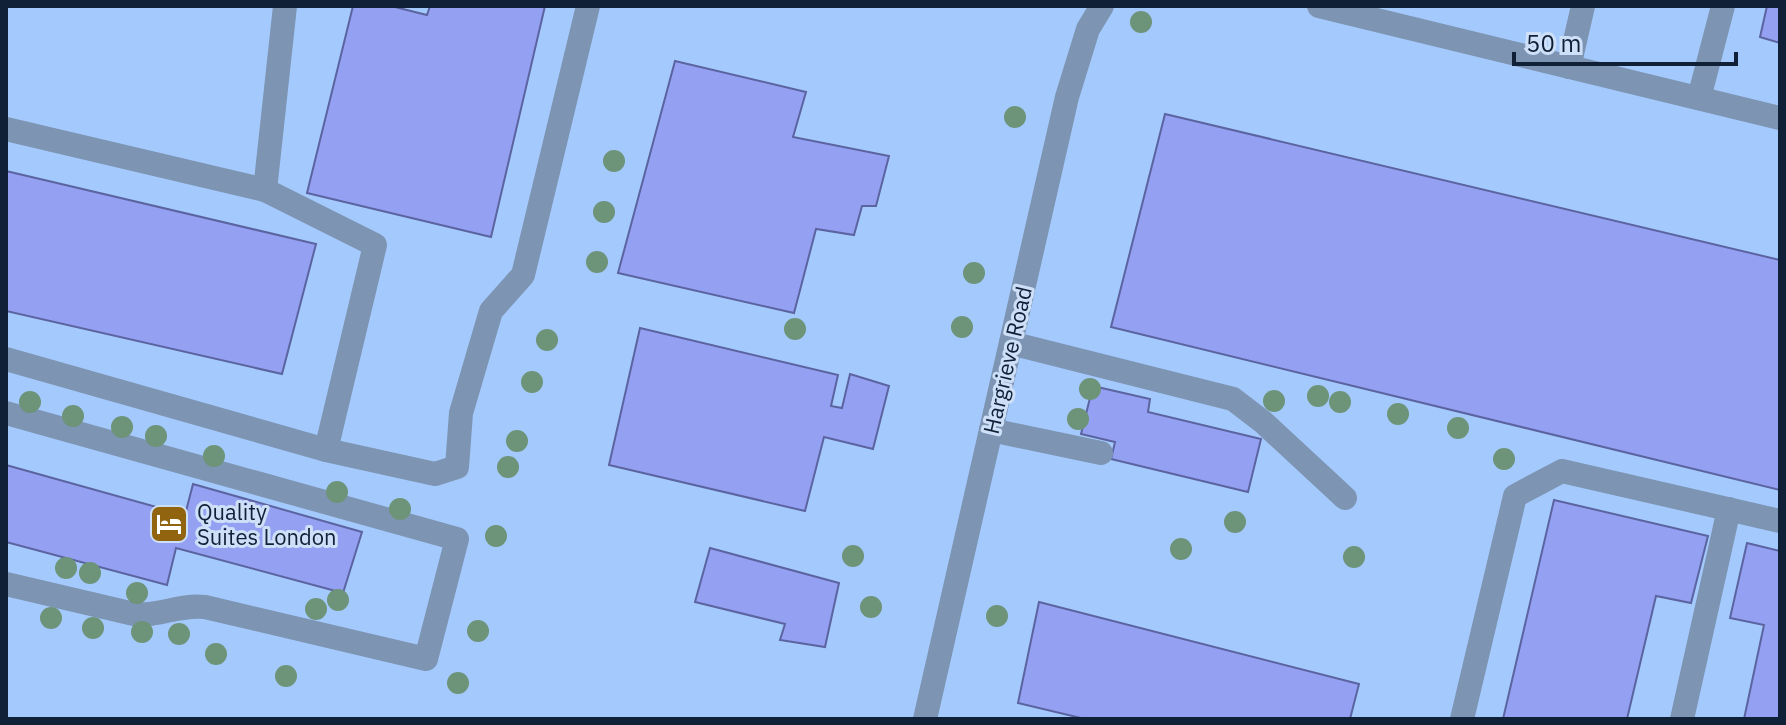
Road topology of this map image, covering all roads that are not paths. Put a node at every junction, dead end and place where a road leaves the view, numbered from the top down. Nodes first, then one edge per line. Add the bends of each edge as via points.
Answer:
1 (285, 6) edge
2 (588, 6) edge
3 (1102, 6) edge
4 (1319, 6) edge
5 (1583, 6) edge
6 (1723, 6) edge
7 (1569, 67) junction
8 (1699, 98) junction
9 (1780, 118) edge
10 (6, 129) edge
11 (265, 190) junction
12 (1011, 343) junction
13 (6, 359) edge
14 (6, 413) edge
15 (991, 430) junction
16 (326, 450) junction
17 (1101, 453) dead end
18 (1345, 498) dead end
19 (1729, 509) junction
20 (1780, 521) edge
21 (6, 584) edge
22 (925, 719) edge
23 (1462, 719) edge
24 (1682, 719) edge

1 - 11 street
2 - 16 street via 523,275 491,311 461,413 457,467 435,474
3 - 12 street, Hargrieve Road via 1088,29 1067,97
4 - 7 street
5 - 7 street
6 - 8 street
7 - 8 street
8 - 9 street
10 - 11 street
11 - 16 street via 375,245
12 - 15 street, Hargrieve Road
12 - 18 street via 1233,399
13 - 16 street
14 - 21 street via 457,539 426,659 205,607 134,614
15 - 17 street
15 - 22 street, Hargrieve Road
19 - 20 street
19 - 23 street via 1562,471 1515,496
19 - 24 street

